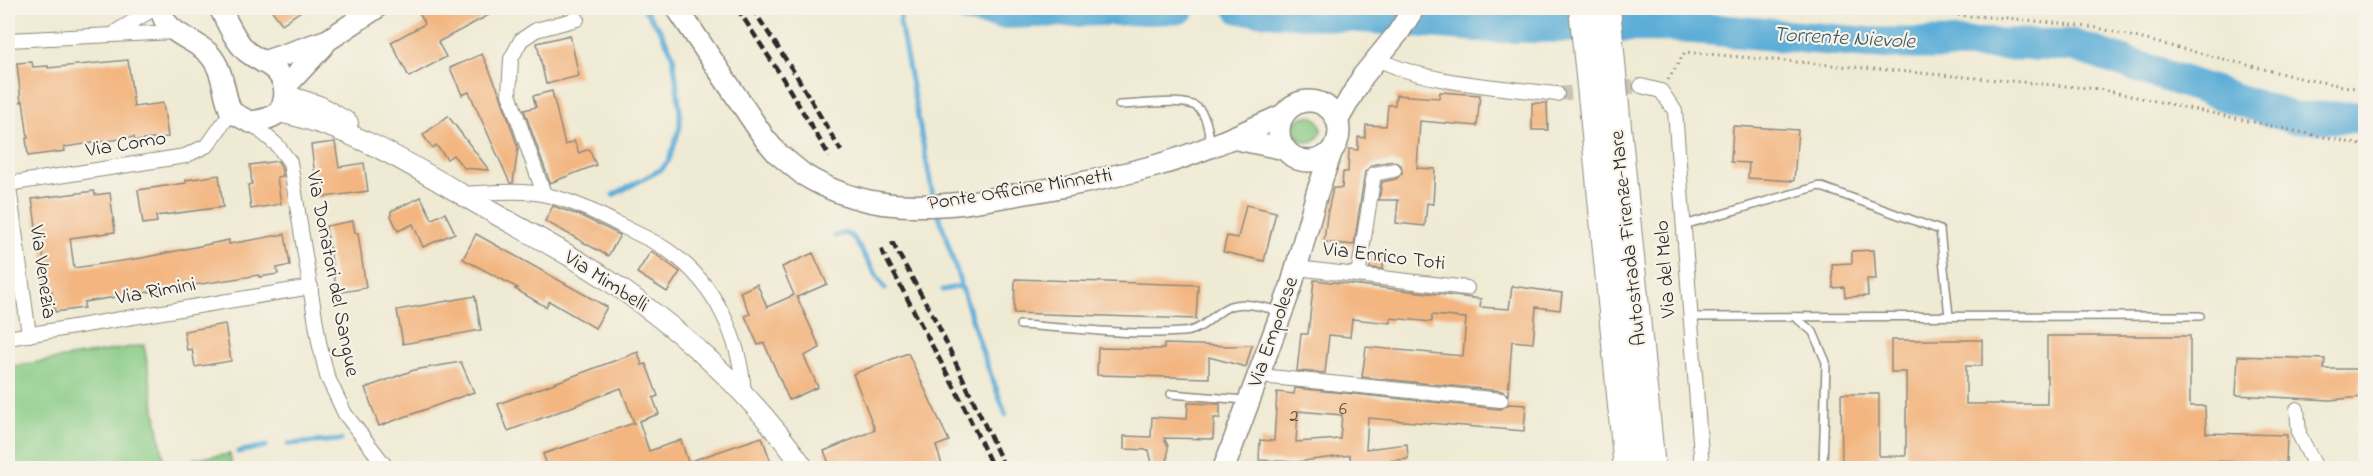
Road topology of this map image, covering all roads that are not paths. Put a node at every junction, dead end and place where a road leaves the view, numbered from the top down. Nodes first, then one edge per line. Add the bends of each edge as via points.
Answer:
1 (155, 8) edge
2 (161, 8) edge
3 (220, 8) edge
4 (376, 8) edge
5 (677, 8) edge
6 (1414, 8) edge
7 (1582, 8) edge
8 (1607, 8) edge
9 (577, 19) dead end
10 (175, 32) junction
11 (112, 33) junction
12 (8, 40) edge
13 (328, 40) junction
14 (1378, 59) junction
15 (263, 62) junction
16 (1363, 76) junction
17 (1641, 86) tunnel mouth
18 (1557, 94) tunnel mouth
19 (283, 98) junction
20 (1316, 101) junction
21 (1119, 105) dead end
22 (231, 112) junction
23 (1283, 115) junction
24 (1605, 116) junction
25 (1337, 121) junction
26 (250, 122) junction
27 (1232, 138) junction
28 (1212, 145) junction
29 (1285, 149) junction
30 (1332, 150) junction
31 (1310, 161) junction
32 (1394, 170) dead end
33 (8, 182) edge
34 (544, 194) junction
35 (1317, 194) junction
36 (461, 195) junction
37 (1684, 225) junction
38 (1606, 259) junction
39 (1297, 268) junction
40 (1358, 276) junction
41 (311, 288) junction
42 (1467, 288) dead end
43 (1283, 312) junction
44 (1949, 316) junction
45 (2200, 316) dead end
46 (1691, 317) junction
47 (1795, 317) junction
48 (1020, 325) dead end
49 (29, 335) junction
50 (8, 338) edge
51 (1260, 376) junction
52 (744, 393) junction
53 (1171, 394) dead end
54 (1501, 400) dead end
55 (1251, 401) junction
56 (2297, 409) dead end
57 (387, 468) edge
58 (804, 468) edge
59 (1224, 468) edge
60 (1610, 468) edge
61 (1627, 468) edge
62 (1652, 468) edge
63 (1702, 468) edge
64 (1823, 468) edge
65 (2316, 468) edge

1 - 11 street
2 - 10 main road via 163,18
3 - 15 main road via 246,51
4 - 13 main road
5 - 28 main road, Ponte Officine Minnetti, bridge via 777,153 804,175 862,201 911,207 1004,197 1157,165
6 - 14 main road, Via Empolese
7 - 24 highway, Autostrada Firenze-Mare, bridge
8 - 24 highway, Autostrada Firenze-Mare, bridge
9 - 34 street via 536,30 521,40 512,59 509,94
10 - 11 street
10 - 22 main road via 198,44 212,58
11 - 12 street
13 - 15 main road
13 - 19 main road
14 - 16 main road, Via Empolese
14 - 18 street via 1421,76
15 - 19 main road via 275,70
16 - 20 main road, Via Empolese
16 - 25 main road, Via Empolese
17 - 37 street, Via del Melo via 1661,91 1676,111
19 - 26 main road via 264,120
19 - 36 main road, Via Mimbelli via 306,101 331,112 370,143
20 - 23 main road, Via Empolese via 1297,103
20 - 25 main road via 1331,110
21 - 28 lane via 1186,102 1198,106
22 - 26 main road
22 - 33 street, Via Como via 208,145 185,156
23 - 27 main road, Ponte Officine Minnetti
23 - 29 main road via 1279,133
24 - 38 highway, Autostrada Firenze-Mare
24 - 62 highway, Autostrada Firenze-Mare
25 - 30 main road, Via Empolese via 1338,140
26 - 41 street, Via Donatori del Sangue via 290,162
27 - 28 main road, Ponte Officine Minnetti
27 - 29 main road
29 - 31 main road via 1294,157
30 - 31 main road
30 - 35 main road, Via Empolese
31 - 35 main road, Via Empolese
32 - 40 street via 1374,174
33 - 49 street, Via Venezia
34 - 36 street
34 - 52 street via 587,208 669,251 692,272 714,298 739,352
35 - 39 main road, Via Empolese
36 - 52 main road, Via Mimbelli via 612,283 666,322
37 - 44 lane via 1819,186 1940,230
37 - 46 street, Via del Melo
38 - 60 highway via 1603,348
38 - 61 highway, Autostrada Firenze-Mare
39 - 40 street, Via Enrico Toti
39 - 43 main road, Via Empolese
40 - 42 street, Via Enrico Toti
41 - 49 street, Via Rimini
41 - 57 street, Via Donatori del Sangue via 327,376 345,414
43 - 48 lane via 1233,305 1207,324 1180,333
43 - 51 main road, Via Empolese
44 - 45 lane
44 - 47 lane
46 - 47 lane
46 - 63 street, Via del Melo
47 - 64 lane via 1813,332 1826,362
49 - 50 street, Via Rimini
51 - 54 street
51 - 55 main road, Via Empolese
52 - 58 main road, Via Mimbelli
53 - 55 lane
55 - 59 main road, Via Empolese
56 - 65 street via 2299,434

